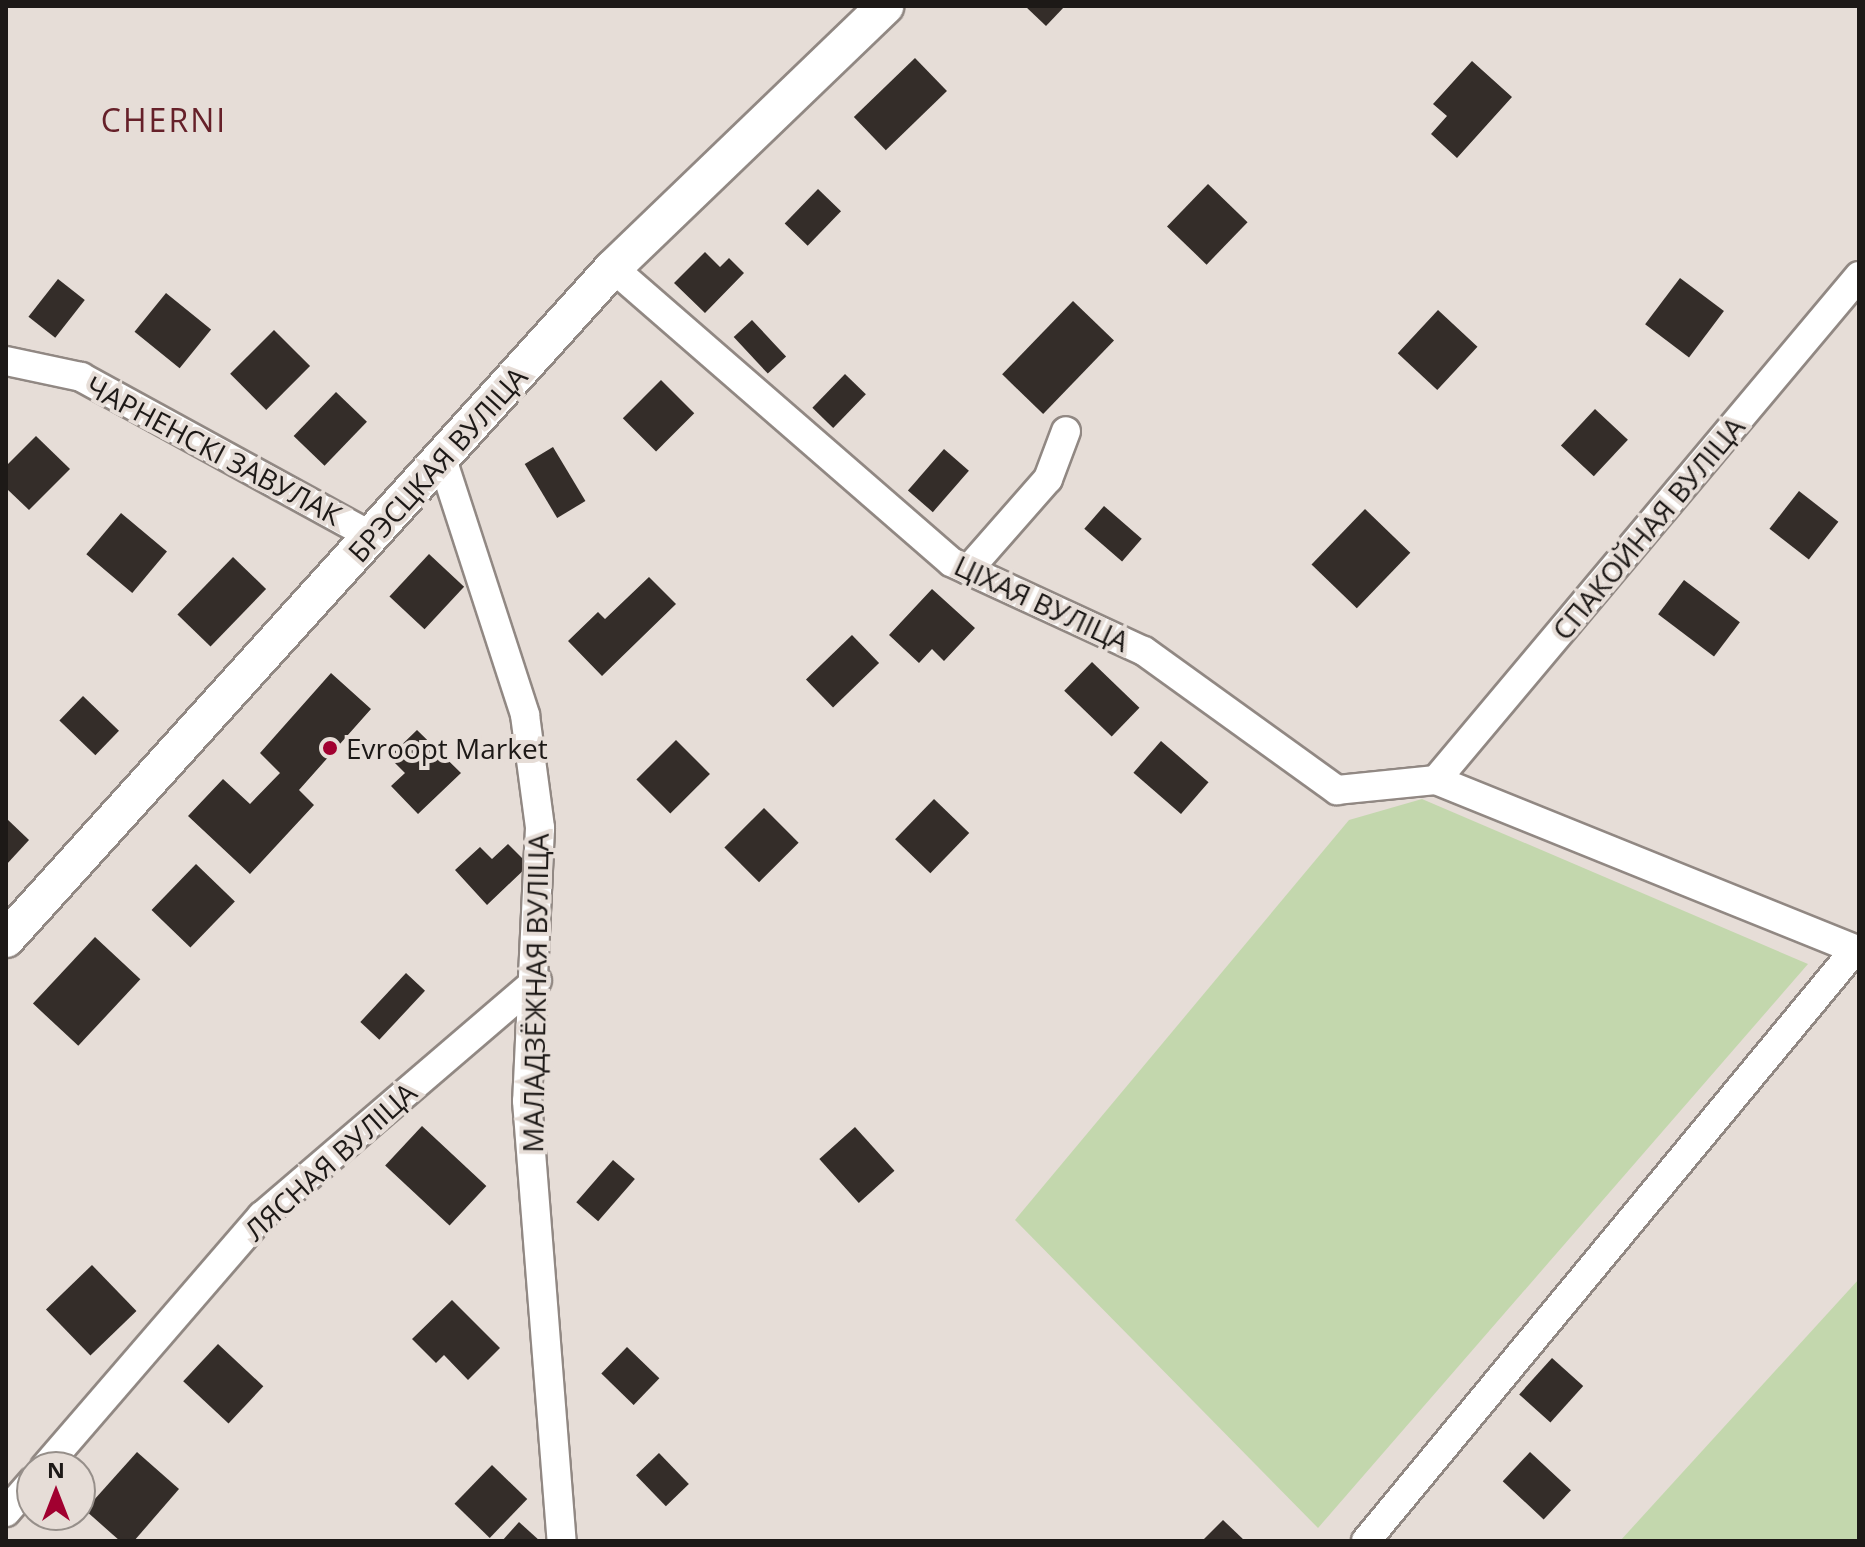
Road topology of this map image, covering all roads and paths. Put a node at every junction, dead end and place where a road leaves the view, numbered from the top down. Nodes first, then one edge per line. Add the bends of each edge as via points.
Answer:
1 (885, 6) edge
2 (613, 268) junction
3 (1859, 276) edge
4 (6, 361) edge
5 (1066, 431) dead end
6 (442, 459) junction
7 (372, 536) junction
8 (968, 570) junction
9 (1436, 780) junction
10 (6, 939) edge
11 (1857, 951) edge
12 (537, 980) junction
13 (59, 1451) edge
14 (562, 1541) edge
15 (1366, 1541) edge

1 - 2 street, БРЭСЦКАЯ ВУЛІЦА
2 - 6 street, БРЭСЦКАЯ ВУЛІЦА
2 - 8 street, ЦІХАЯ ВУЛІЦА via 951,562
3 - 9 street, СПАКОЙНАЯ ВУЛІЦА
4 - 7 street, ЧАРНЕНСКІ ЗАВУЛАК via 81,377
5 - 8 street via 1048,479
6 - 7 street, БРЭСЦКАЯ ВУЛІЦА
6 - 12 street, МАЛАДЗЁЖНАЯ ВУЛІЦА via 525,715 540,828
7 - 10 street, БРЭСЦКАЯ ВУЛІЦА
8 - 9 street, ЦІХАЯ ВУЛІЦА via 1144,651 1337,790
9 - 11 street
11 - 15 street
12 - 13 street, ЛЯСНАЯ ВУЛІЦА via 262,1216
12 - 14 street, МАЛАДЗЁЖНАЯ ВУЛІЦА via 527,1101

